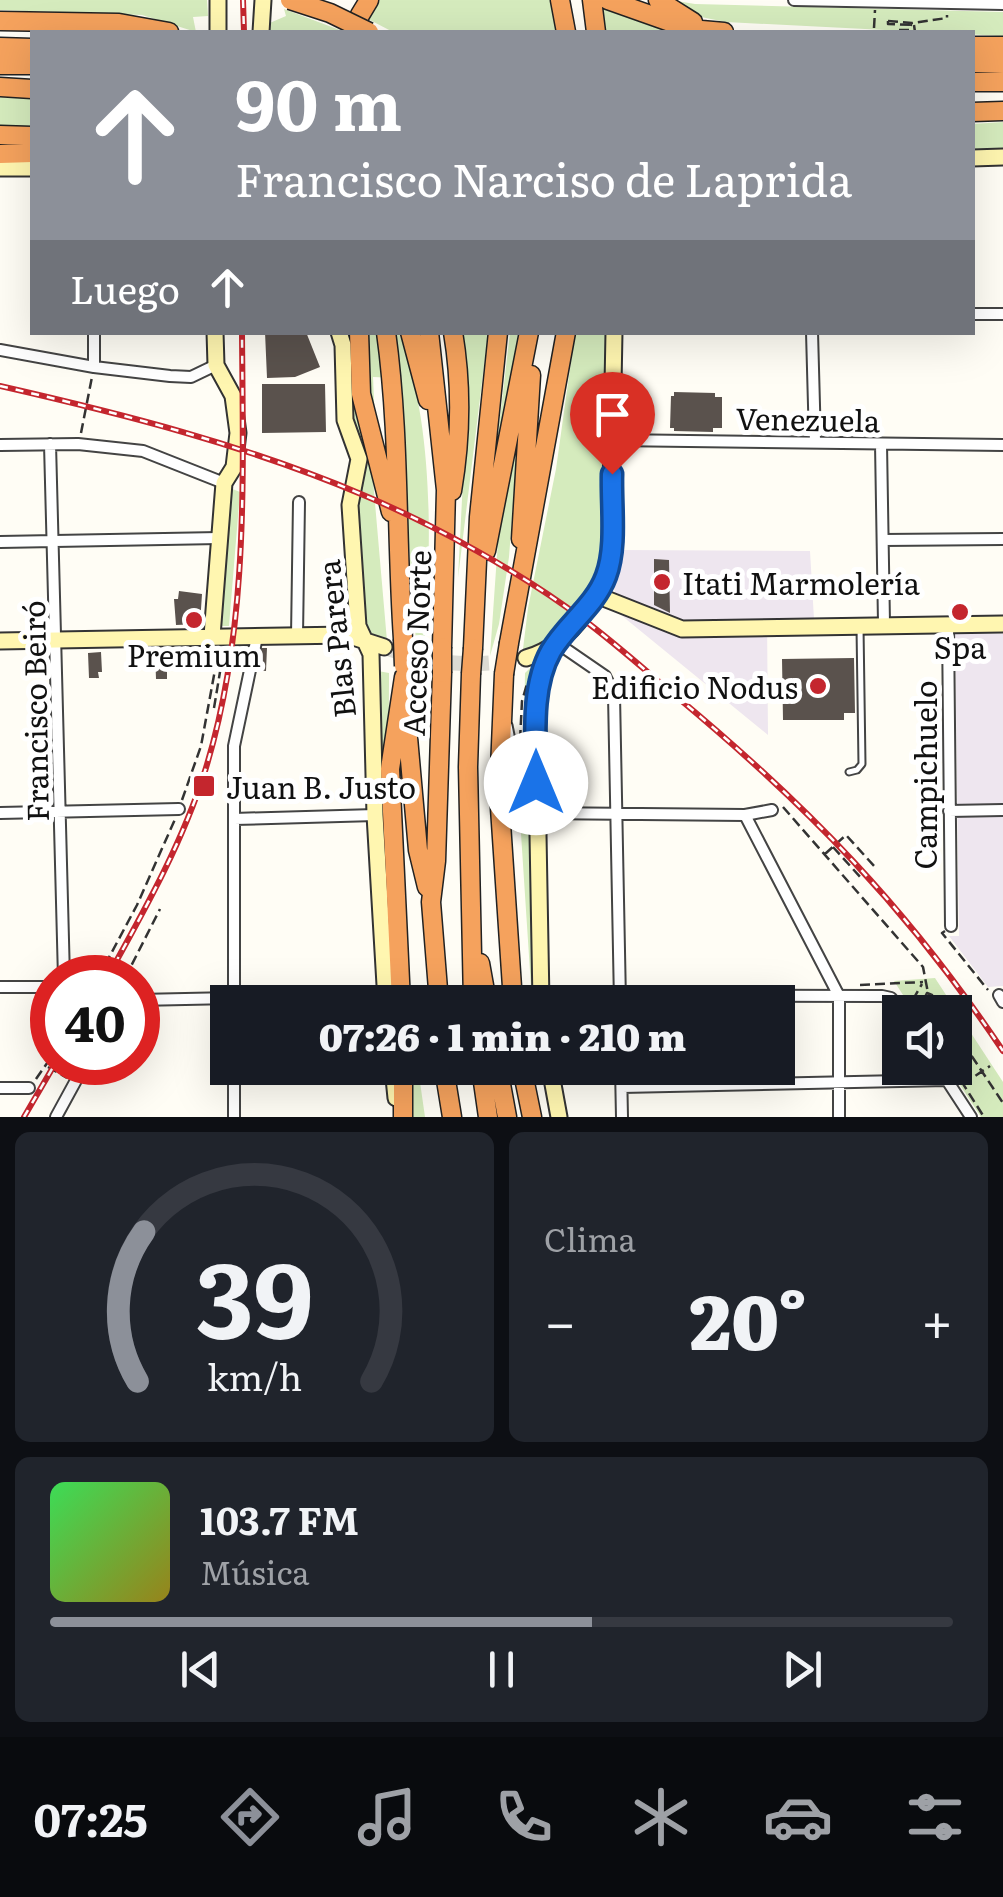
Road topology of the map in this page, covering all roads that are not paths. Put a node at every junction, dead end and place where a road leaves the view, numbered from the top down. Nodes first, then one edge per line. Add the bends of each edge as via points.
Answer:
1 (218, 0) edge
2 (263, 0) edge
3 (290, 0) edge
4 (369, 0) edge
5 (560, 0) edge
6 (572, 0) edge
7 (584, 0) edge
8 (592, 0) edge
9 (609, 0) edge
10 (658, 0) edge
11 (794, 0) edge
12 (829, 1) edge
13 (875, 1) edge
14 (984, 2) edge
15 (1003, 4) edge
16 (0, 21) edge
17 (157, 30) edge
18 (218, 30) edge
19 (261, 30) edge
20 (356, 30) edge
21 (364, 30) edge
22 (566, 30) edge
23 (578, 30) edge
24 (587, 30) edge
25 (596, 30) edge
26 (710, 30) edge
27 (714, 30) edge
28 (1003, 46) edge
29 (0, 48) edge
30 (30, 48) edge
31 (975, 50) edge
32 (975, 50) edge
33 (1003, 64) edge
34 (0, 65) edge
35 (30, 66) edge
36 (975, 82) edge
37 (1003, 82) edge
38 (0, 88) edge
39 (30, 88) edge
40 (1003, 111) edge
41 (975, 112) edge
42 (0, 134) edge
43 (30, 136) edge
44 (0, 154) edge
45 (30, 154) edge
46 (975, 158) edge
47 (1003, 158) edge
48 (0, 168) edge
49 (30, 168) edge
50 (975, 314) edge
51 (1003, 314) edge
52 (94, 335) edge
53 (215, 335) edge
54 (340, 335) edge
55 (359, 335) edge
56 (386, 335) edge
57 (411, 335) edge
58 (429, 335) edge
59 (452, 335) edge
60 (498, 335) edge
61 (530, 335) edge
62 (531, 335) edge
63 (555, 335) edge
64 (565, 335) edge
65 (614, 335) edge
66 (812, 335) edge
67 (0, 350) edge
68 (216, 365) junction
69 (94, 367) junction
70 (551, 409) junction
71 (613, 440) junction
72 (815, 442) junction
73 (50, 444) junction
74 (882, 444) junction
75 (0, 445) edge
76 (1003, 445) edge
77 (224, 483) junction
78 (446, 490) junction
79 (299, 502) dead end
80 (446, 524) junction
81 (396, 537) junction
82 (219, 538) junction
83 (1003, 539) edge
84 (883, 540) junction
85 (54, 541) junction
86 (0, 542) edge
87 (521, 574) junction
88 (596, 595) junction
89 (476, 600) junction
90 (860, 624) junction
91 (884, 624) junction
92 (948, 624) junction
93 (1003, 624) edge
94 (219, 636) junction
95 (257, 636) junction
96 (297, 636) junction
97 (365, 639) junction
98 (57, 640) junction
99 (0, 641) edge
100 (555, 646) junction
101 (384, 648) tunnel mouth
102 (526, 658) tunnel mouth
103 (404, 671) junction
104 (849, 772) dead end
105 (180, 809) dead end
106 (772, 810) road end
107 (1003, 810) edge
108 (62, 811) junction
109 (948, 811) junction
110 (0, 813) edge
111 (536, 813) junction
112 (616, 814) junction
113 (745, 815) junction
114 (375, 816) junction
115 (234, 819) junction
116 (431, 902) junction
117 (471, 914) junction
118 (950, 926) road end
119 (64, 955) edge
120 (234, 985) edge
121 (390, 985) edge
122 (391, 985) edge
123 (438, 985) edge
124 (473, 985) edge
125 (483, 985) edge
126 (512, 985) edge
127 (540, 985) edge
128 (620, 985) edge
129 (30, 987) edge
130 (0, 988) edge
131 (836, 991) junction
132 (795, 993) edge
133 (882, 997) edge
134 (160, 1000) edge
135 (210, 1000) edge
136 (838, 1083) junction
137 (882, 1084) edge
138 (72, 1085) edge
139 (234, 1085) edge
140 (396, 1085) edge
141 (402, 1085) edge
142 (447, 1085) edge
143 (483, 1085) edge
144 (501, 1085) edge
145 (525, 1085) edge
146 (553, 1085) edge
147 (954, 1085) edge
148 (622, 1087) joint
149 (0, 1088) edge
150 (29, 1088) road end
151 (56, 1117) edge
152 (234, 1117) edge
153 (401, 1117) edge
154 (452, 1117) edge
155 (488, 1117) edge
156 (507, 1117) edge
157 (532, 1117) edge
158 (559, 1117) edge
159 (622, 1117) edge
160 (838, 1117) edge
161 (971, 1117) edge

1 - 18 street
2 - 19 street
3 - 21 highway, bridge
4 - 20 highway
5 - 22 highway
6 - 23 highway
7 - 24 highway
8 - 25 highway
9 - 26 highway via 671,24
10 - 27 highway
11 - 12 street
12 - 13 street
13 - 14 street
14 - 15 street
16 - 17 highway
28 - 31 highway
29 - 30 highway
32 - 33 highway
34 - 35 highway
36 - 37 highway
38 - 39 highway
40 - 41 highway
42 - 43 highway
44 - 45 highway
46 - 47 street
48 - 49 street
50 - 51 street
52 - 69 street
53 - 68 street
54 - 97 street, Blas Parera via 348,436 359,459 350,506 358,626
55 - 81 highway via 361,394
56 - 81 highway
57 - 78 highway
58 - 78 highway
59 - 80 highway via 460,420
60 - 89 highway
61 - 89 highway
62 - 87 highway
63 - 70 highway
64 - 70 highway
65 - 71 street
66 - 72 street
67 - 69 street
68 - 69 street via 191,377
68 - 77 street via 233,396 238,434 234,467
70 - 87 highway
71 - 72 street, Venezuela
71 - 88 street via 610,556
72 - 74 street, Venezuela
73 - 75 street
73 - 77 street via 143,450
73 - 85 street, Francisco Beiró
74 - 76 street, Venezuela
74 - 84 street
77 - 82 street
78 - 80 highway
79 - 96 street
80 - 116 highway, Acceso Norte, bridge
81 - 103 highway, bridge
82 - 85 street
82 - 94 street
83 - 84 street
84 - 91 street
85 - 86 street
85 - 98 street, Francisco Beiró
87 - 126 highway, bridge via 504,674 499,793
88 - 90 street via 682,630
88 - 100 street
89 - 117 highway, Acceso Norte, bridge via 468,768
90 - 91 street
90 - 104 lane via 862,764
91 - 92 street
92 - 93 street
92 - 109 street, Campichuelo
94 - 95 street
94 - 98 street
95 - 96 street
95 - 115 street via 234,746
96 - 97 street
97 - 101 street
97 - 114 street, Blas Parera via 371,654
98 - 99 street
98 - 108 street, Francisco Beiró
100 - 102 street
100 - 111 street via 543,670 536,723
100 - 112 street via 612,685
103 - 116 highway via 418,850
103 - 122 highway via 390,769
105 - 108 street
106 - 113 street
107 - 109 street
108 - 110 street
108 - 119 street, Francisco Beiró
109 - 118 street, Campichuelo
111 - 112 street
111 - 127 street
112 - 113 street
112 - 128 street
113 - 131 street
114 - 115 street
114 - 121 street, Blas Parera
115 - 120 street
116 - 123 highway, Acceso Norte
117 - 124 highway, Acceso Norte
117 - 125 highway
129 - 130 street
131 - 132 street
131 - 133 street
131 - 136 street
134 - 135 street
136 - 137 street
136 - 148 street
136 - 160 street
138 - 151 street
139 - 152 street
140 - 153 street
141 - 153 highway
142 - 154 highway
143 - 155 highway
144 - 156 highway
145 - 157 highway
146 - 158 street
147 - 161 street
148 - 159 street
149 - 150 street

